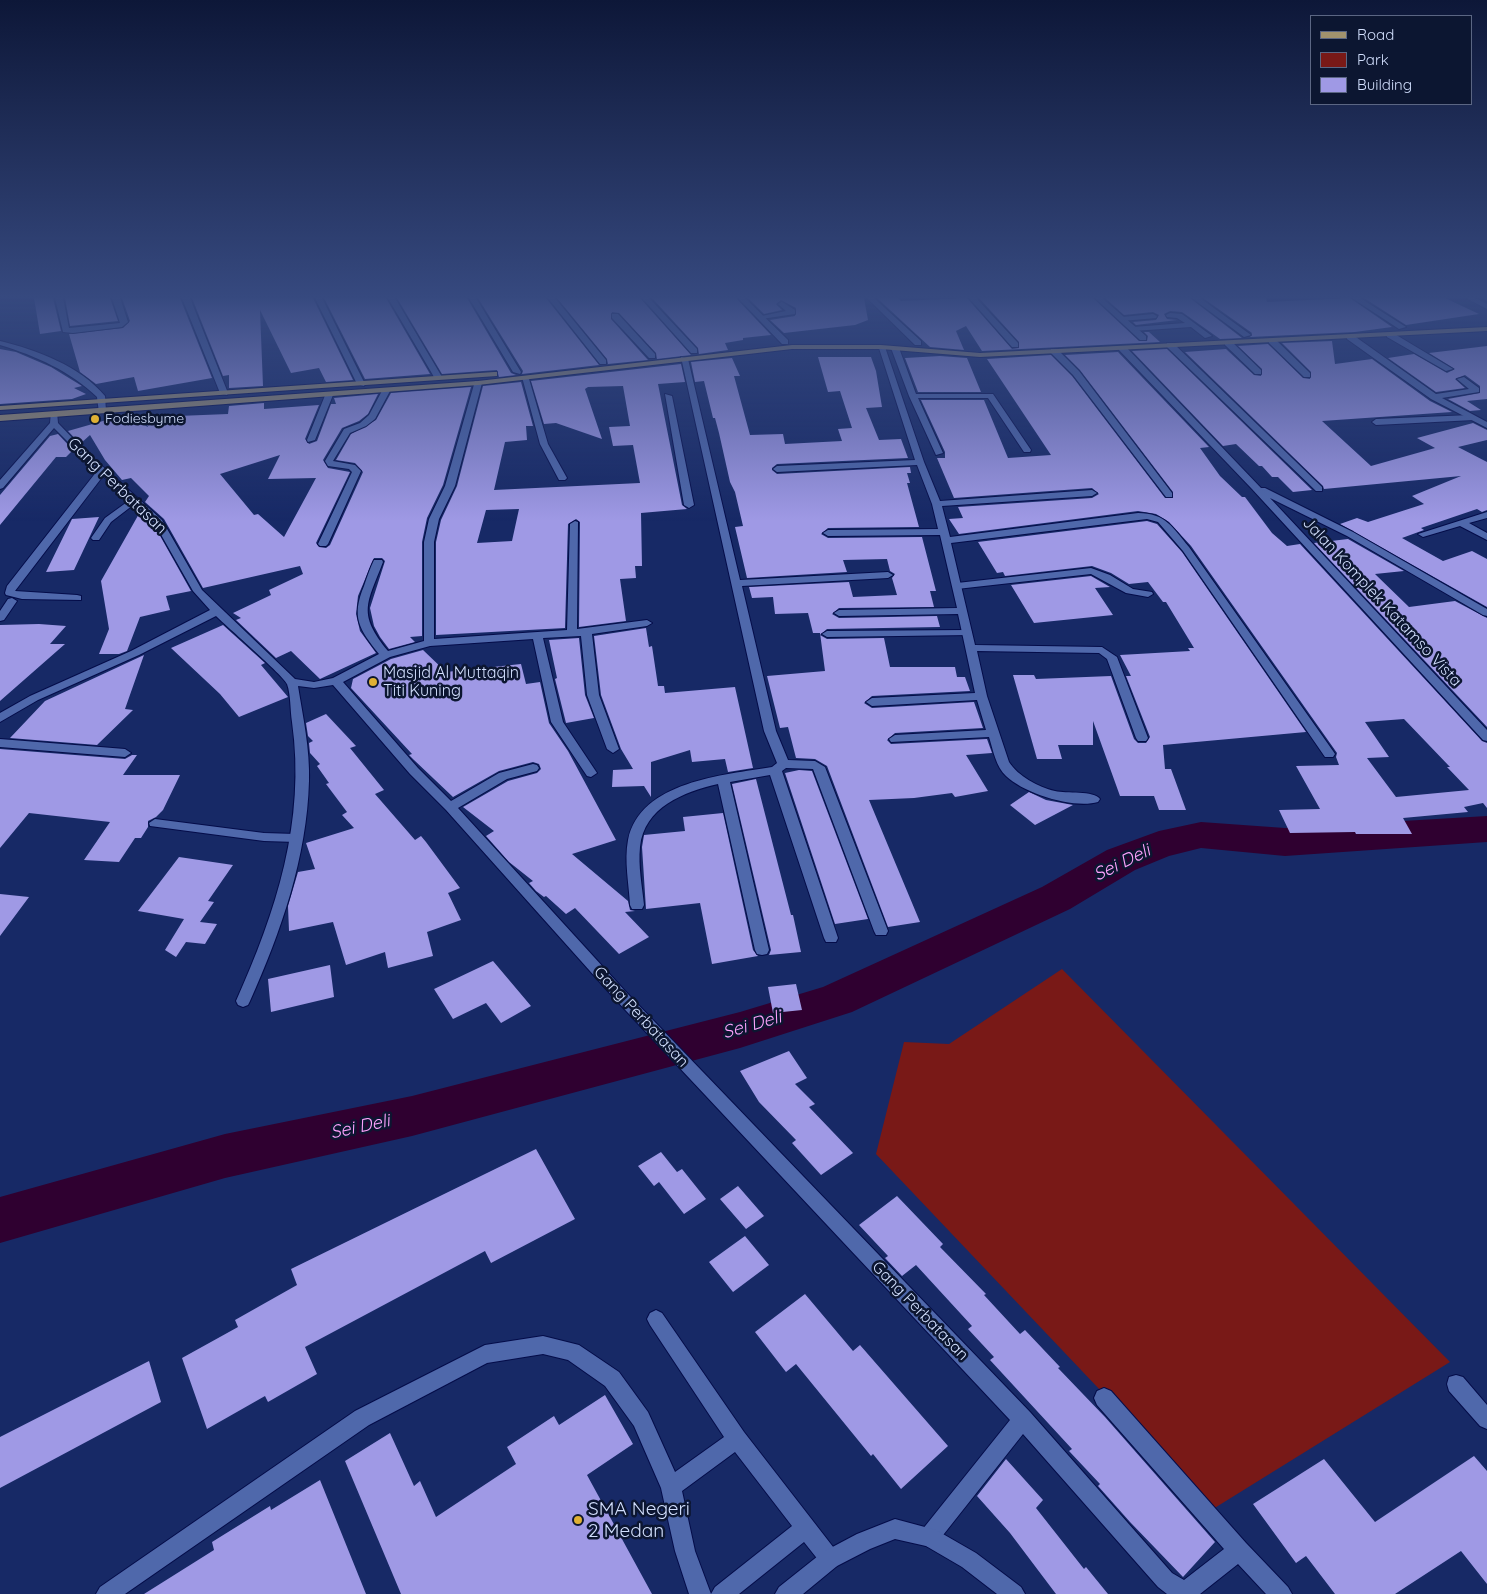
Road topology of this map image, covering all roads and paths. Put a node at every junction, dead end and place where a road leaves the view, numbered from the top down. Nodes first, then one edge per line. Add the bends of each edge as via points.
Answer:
1 (69, 372) edge
2 (216, 372) edge
3 (355, 372) edge
4 (435, 372) edge
5 (511, 372) edge
6 (561, 372) edge
7 (685, 372) edge
8 (890, 372) edge
9 (904, 372) edge
10 (1075, 372) edge
11 (1145, 372) edge
12 (1198, 372) edge
13 (1400, 372) edge
14 (438, 377) junction
15 (525, 379) junction
16 (1461, 379) dead end
17 (478, 383) junction
18 (361, 384) junction
19 (386, 391) junction
20 (224, 393) junction
21 (329, 395) junction
22 (668, 396) dead end
23 (913, 396) junction
24 (1434, 397) junction
25 (102, 406) junction
26 (0, 408) edge
27 (0, 418) edge
28 (1471, 418) junction
29 (54, 419) junction
30 (1376, 422) dead end
31 (1487, 425) edge
32 (689, 435) junction
33 (311, 440) dead end
34 (1027, 450) dead end
35 (939, 453) dead end
36 (920, 462) junction
37 (777, 469) dead end
38 (101, 472) junction
39 (562, 478) dead end
40 (0, 486) edge
41 (1255, 487) junction
42 (1319, 490) dead end
43 (1092, 493) dead end
44 (1169, 496) dead end
45 (134, 500) junction
46 (689, 504) dead end
47 (937, 504) junction
48 (1487, 515) edge
49 (1461, 523) junction
50 (575, 524) dead end
51 (828, 533) dead end
52 (1423, 534) dead end
53 (944, 537) junction
54 (1487, 537) edge
55 (96, 538) dead end
56 (323, 544) dead end
57 (378, 562) dead end
58 (888, 575) dead end
59 (737, 583) junction
60 (958, 586) junction
61 (1148, 594) dead end
62 (76, 598) dead end
63 (12, 601) dead end
64 (217, 611) junction
65 (962, 611) junction
66 (1487, 612) edge
67 (838, 613) dead end
68 (0, 618) edge
69 (647, 623) dead end
70 (572, 631) junction
71 (586, 632) junction
72 (966, 633) junction
73 (827, 634) dead end
74 (538, 635) junction
75 (429, 643) junction
76 (970, 648) junction
77 (386, 655) junction
78 (336, 680) junction
79 (292, 682) junction
80 (981, 696) junction
81 (872, 702) dead end
82 (0, 718) edge
83 (992, 733) junction
84 (1487, 737) edge
85 (1142, 738) dead end
86 (895, 739) dead end
87 (0, 743) edge
88 (612, 749) dead end
89 (124, 753) dead end
90 (1330, 754) dead end
91 (779, 767) junction
92 (533, 768) dead end
93 (591, 773) dead end
94 (723, 779) junction
95 (1094, 799) dead end
96 (450, 807) junction
97 (155, 823) dead end
98 (296, 838) junction
99 (637, 905) dead end
100 (880, 931) dead end
101 (831, 938) dead end
102 (762, 950) dead end
103 (243, 1001) dead end
104 (656, 1319) dead end
105 (1456, 1384) dead end
106 (1104, 1398) dead end
107 (1023, 1419) junction
108 (1487, 1419) edge
109 (737, 1439) junction
110 (671, 1486) junction
111 (805, 1529) junction
112 (929, 1537) junction
113 (1239, 1550) junction
114 (830, 1559) junction
115 (107, 1594) edge
116 (700, 1594) edge
117 (722, 1594) edge
118 (786, 1594) edge
119 (1014, 1594) edge
120 (1281, 1594) edge

1 - 25 street via 96,392
2 - 20 street
3 - 18 street
4 - 14 street
5 - 14 main road
6 - 15 main road
7 - 32 street
8 - 36 street
9 - 23 street
10 - 44 street
11 - 41 street, Jalan Komplek Katamso Vista
12 - 42 street
13 - 24 street
14 - 18 main road
15 - 17 main road
15 - 39 street via 544,444
16 - 24 street via 1476,390
17 - 19 main road
17 - 75 street via 450,486 434,519 429,542
18 - 20 main road
19 - 21 main road
19 - 56 street via 372,419 366,425 347,431 330,461 357,471
20 - 25 main road
21 - 25 main road
21 - 33 street
22 - 32 street
23 - 34 street via 990,396
23 - 35 street
24 - 28 street
25 - 26 main road
25 - 29 main road
27 - 29 main road
28 - 30 street
28 - 31 street
29 - 38 street, Gang Perbatasan
29 - 40 street
32 - 46 street
32 - 59 street
36 - 37 street
36 - 47 street
38 - 45 street, Gang Perbatasan
38 - 62 street via 10,593
41 - 66 street, Jalan Komplek Katamso Vista via 1350,534
41 - 84 street, Jalan Komplek Katamso Vista
43 - 47 street
45 - 55 street via 108,520
45 - 64 street, Gang Perbatasan via 159,522 198,591
47 - 53 street
48 - 49 street
49 - 52 street
49 - 54 street
50 - 70 street
51 - 53 street
53 - 60 street
53 - 90 street via 1138,516 1156,517 1186,549
57 - 77 street via 360,618 368,634
58 - 59 street
59 - 91 street
60 - 61 street via 1091,571 1103,573 1122,589
60 - 65 street
63 - 68 street
64 - 79 street, Gang Perbatasan
64 - 82 street via 34,698
65 - 67 street
65 - 72 street
69 - 71 street
70 - 71 street
70 - 74 street
71 - 88 street via 592,695
72 - 73 street
72 - 76 street
74 - 75 street
74 - 93 street via 557,722
75 - 77 street
76 - 80 street
76 - 85 street via 1102,650 1112,657
77 - 78 street
78 - 79 street via 314,685
78 - 96 street, Gang Perbatasan via 414,771
79 - 98 street via 303,780
80 - 81 street
80 - 83 street
83 - 86 street
83 - 95 street via 1010,773 1030,786 1055,796
87 - 89 street
91 - 94 street
91 - 100 street via 819,767
91 - 101 street
92 - 96 street via 503,776
94 - 99 street via 677,790 643,817 634,847
94 - 102 street
96 - 107 street, Gang Perbatasan via 719,1100
97 - 98 street
98 - 103 street via 276,919
104 - 109 street
105 - 108 street
106 - 113 street
107 - 112 street
107 - 113 street, Gang Perbatasan via 1174,1588 1184,1593
109 - 110 street
109 - 111 street
110 - 115 street via 641,1419 612,1379 592,1363 572,1352 544,1345 485,1354 362,1418
110 - 116 street
111 - 114 street
111 - 117 street
112 - 114 street via 896,1529
112 - 119 street via 969,1560
113 - 120 street
114 - 118 street

